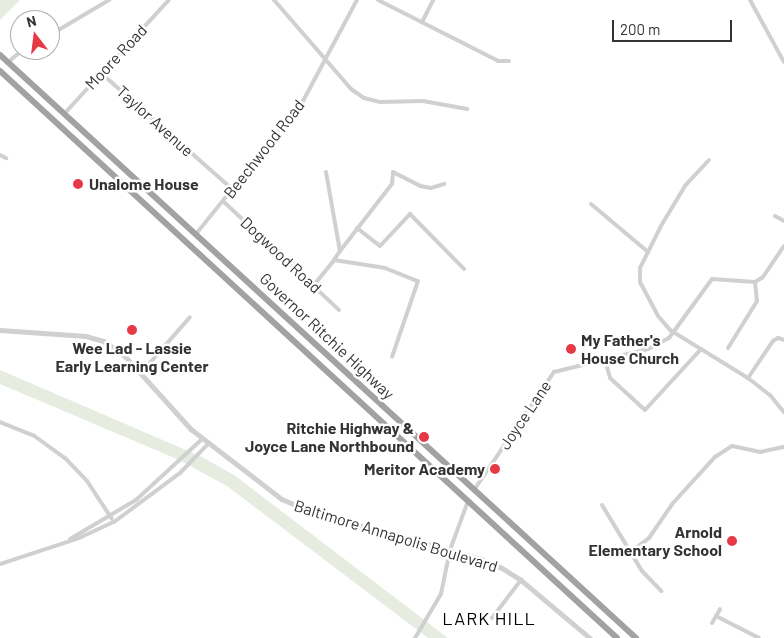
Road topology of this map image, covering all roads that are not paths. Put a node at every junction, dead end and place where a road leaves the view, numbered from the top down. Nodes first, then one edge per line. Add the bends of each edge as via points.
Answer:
1 (109, 0) edge
2 (169, 0) edge
3 (274, 0) edge
4 (357, 0) edge
5 (378, 0) edge
6 (433, 0) edge
7 (750, 0) edge
8 (422, 22) junction
9 (60, 29) edge
10 (0, 55) edge
11 (10, 60) edge
12 (326, 60) junction
13 (508, 61) dead end
14 (8, 62) junction
15 (784, 62) edge
16 (0, 71) edge
17 (101, 73) junction
18 (27, 81) junction
19 (19, 89) junction
20 (467, 109) dead end
21 (64, 114) junction
22 (0, 155) edge
23 (6, 158) dead end
24 (709, 160) dead end
25 (326, 172) dead end
26 (444, 184) dead end
27 (232, 189) junction
28 (223, 201) junction
29 (591, 204) dead end
30 (775, 216) dead end
31 (784, 221) edge
32 (357, 228) junction
33 (196, 234) junction
34 (784, 246) edge
35 (340, 251) junction
36 (648, 252) junction
37 (334, 260) junction
38 (464, 269) dead end
39 (755, 282) junction
40 (314, 285) junction
41 (266, 298) junction
42 (255, 306) junction
43 (339, 310) dead end
44 (190, 316) dead end
45 (0, 330) edge
46 (674, 333) junction
47 (784, 340) edge
48 (701, 348) junction
49 (728, 348) dead end
50 (392, 357) dead end
51 (605, 360) junction
52 (141, 373) junction
53 (748, 378) junction
54 (784, 412) edge
55 (0, 422) edge
56 (202, 439) junction
57 (208, 444) junction
58 (784, 447) edge
59 (440, 475) junction
60 (158, 483) junction
61 (162, 488) junction
62 (474, 490) junction
63 (136, 500) junction
64 (468, 501) junction
65 (602, 505) dead end
66 (140, 506) junction
67 (494, 508) junction
68 (111, 517) junction
69 (114, 522) junction
70 (62, 544) junction
71 (450, 550) junction
72 (630, 552) junction
73 (0, 564) edge
74 (521, 580) junction
75 (661, 591) dead end
76 (720, 609) dead end
77 (716, 616) junction
78 (492, 618) dead end
79 (712, 623) dead end
80 (415, 638) edge
81 (590, 638) edge
82 (617, 638) edge
83 (636, 638) edge
84 (759, 638) edge

1 - 9 street
2 - 17 street, Moore Road
3 - 12 street
4 - 12 street, Beechwood Road
5 - 8 street
6 - 8 street
7 - 15 street
8 - 13 street via 498,61
10 - 14 highway, Governor Ritchie Highway
11 - 14 street
12 - 20 street via 351,89 364,98 380,102 423,101
12 - 27 street, Beechwood Road via 303,101
14 - 18 highway, Governor Ritchie Highway
16 - 19 highway, Governor Ritchie Highway
17 - 21 street, Moore Road
17 - 27 street, Taylor Avenue
18 - 19 highway
18 - 21 highway, Governor Ritchie Highway
19 - 42 highway, Governor Ritchie Highway
21 - 33 highway, Governor Ritchie Highway
22 - 23 street
24 - 36 street via 685,186
25 - 35 street
26 - 32 street via 431,188 420,186 393,172 392,184
27 - 28 street, Beechwood Road
28 - 33 street, Beechwood Road
28 - 40 street, Dogwood Road
29 - 36 street
30 - 31 street
32 - 35 street
32 - 38 street via 380,246 410,214
33 - 41 highway, Governor Ritchie Highway
34 - 39 street via 763,277
35 - 37 street
36 - 46 street via 640,268 640,282 658,316
37 - 40 street
37 - 50 street via 384,268 418,281
39 - 46 street via 712,279
39 - 49 street via 757,302
40 - 43 street, Dogwood Road
41 - 42 highway
41 - 62 highway, Governor Ritchie Highway
42 - 59 highway, Governor Ritchie Highway
44 - 52 street
45 - 52 street, Baltimore Annapolis Boulevard via 95,338 121,351
46 - 48 street
46 - 51 street, Joyce Lane via 648,349
47 - 53 street via 778,338 773,341
48 - 51 street via 645,410 610,378
48 - 53 street
51 - 62 street, Joyce Lane via 554,372
52 - 56 street, Baltimore Annapolis Boulevard via 166,404
53 - 54 street via 770,395
55 - 68 street via 32,434 65,458 87,480
56 - 57 street, Baltimore Annapolis Boulevard
56 - 60 street
57 - 61 street
57 - 71 street, Baltimore Annapolis Boulevard via 268,490 298,507
58 - 72 street via 760,452 732,446 715,457 673,503 649,538
59 - 62 highway via 466,494
59 - 64 highway, Governor Ritchie Highway
60 - 61 street
60 - 63 street
61 - 66 street
62 - 67 highway, Governor Ritchie Highway
63 - 66 street
63 - 68 street
64 - 67 highway via 476,498
64 - 71 street
64 - 82 highway, Governor Ritchie Highway
65 - 72 street
66 - 69 street
67 - 83 highway, Governor Ritchie Highway
68 - 69 street
68 - 70 street
69 - 70 street
70 - 73 street
71 - 74 street, Baltimore Annapolis Boulevard via 481,559
71 - 80 street via 441,594
72 - 75 street via 651,583
74 - 78 street
74 - 81 street, Baltimore Annapolis Boulevard
76 - 77 street
77 - 79 street
77 - 84 street

